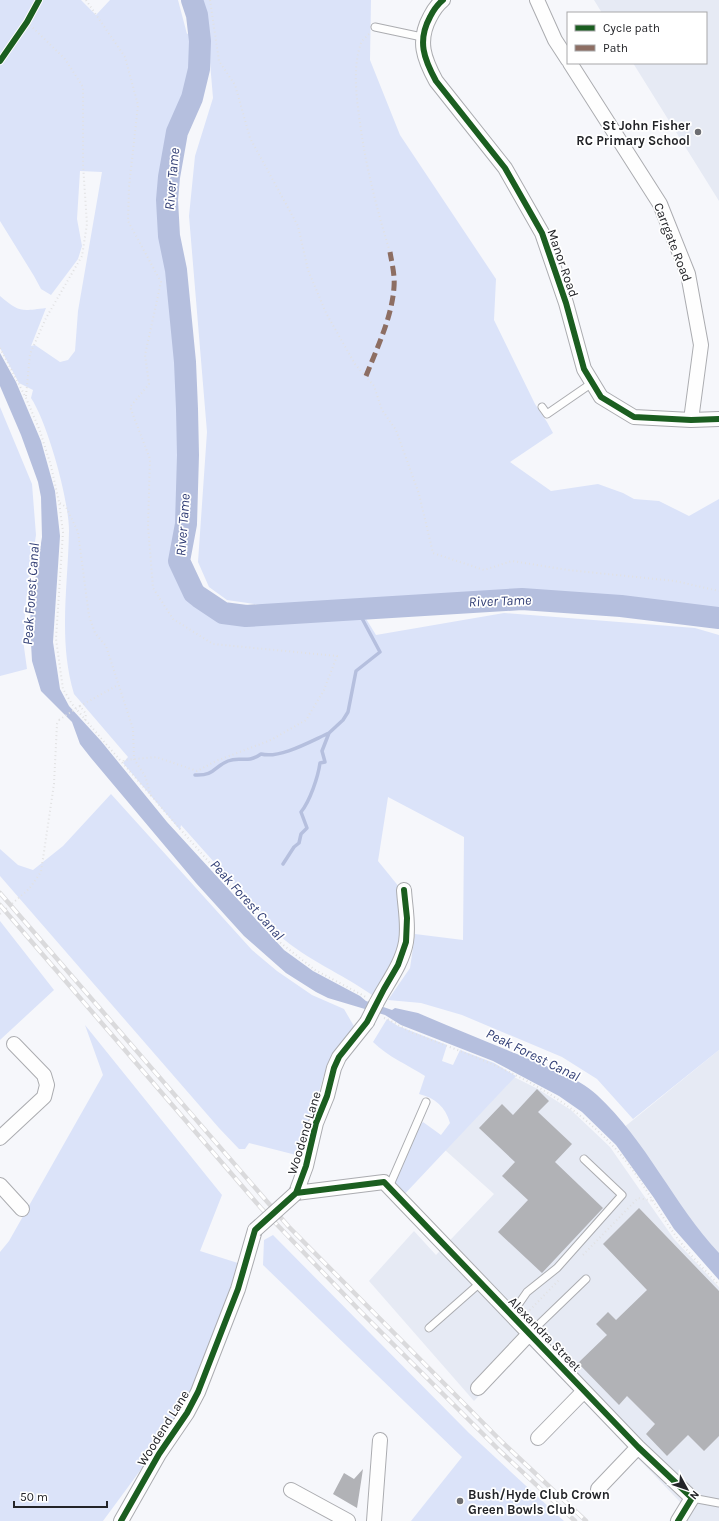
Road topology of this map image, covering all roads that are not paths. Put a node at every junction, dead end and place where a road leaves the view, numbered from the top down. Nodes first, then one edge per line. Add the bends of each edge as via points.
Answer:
1 (443, 0) edge
2 (538, 0) edge
3 (375, 27) road end
4 (422, 37) junction
5 (567, 58) edge
6 (571, 64) edge
7 (592, 383) junction
8 (542, 407) dead end
9 (719, 419) edge
10 (691, 420) junction
11 (404, 890) dead end
12 (14, 1044) dead end
13 (426, 1102) dead end
14 (0, 1138) edge
15 (584, 1159) dead end
16 (0, 1185) edge
17 (386, 1185) junction
18 (296, 1193) junction
19 (22, 1209) dead end
20 (586, 1279) dead end
21 (480, 1283) junction
22 (511, 1315) junction
23 (429, 1328) dead end
24 (529, 1334) junction
25 (478, 1388) dead end
26 (584, 1391) junction
27 (538, 1438) dead end
28 (380, 1440) dead end
29 (638, 1447) junction
30 (598, 1489) dead end
31 (291, 1490) dead end
32 (692, 1498) junction
33 (719, 1503) edge
34 (121, 1521) edge
35 (348, 1521) edge
36 (374, 1521) edge
37 (678, 1521) edge

1 - 4 street via 432,14
2 - 5 street via 555,40
3 - 4 lane
4 - 7 street, Manor Road via 429,68 436,81 505,168 542,233 566,303 584,368
6 - 10 street, Carrgate Road via 660,204 688,274 701,345
7 - 8 lane via 547,414
7 - 10 street, Manor Road via 601,397 634,417
9 - 10 street, Manor Road
11 - 18 street, Woodend Lane, bridge via 406,942 398,965 374,997 367,1022 339,1057 334,1068
12 - 14 street via 44,1075 47,1086 44,1097
13 - 17 lane
15 - 22 lane via 622,1196 557,1268 527,1292
16 - 19 street
17 - 18 street
17 - 21 street, Alexandra Street
18 - 34 street, Woodend Lane, bridge via 255,1230 238,1289 198,1392
20 - 24 lane
21 - 22 street, Alexandra Street
21 - 23 lane
22 - 24 street, Alexandra Street
24 - 25 street
24 - 26 street, Alexandra Street
26 - 27 street
26 - 29 street, Alexandra Street
28 - 36 street
29 - 30 street
29 - 32 street, Alexandra Street
31 - 35 street
32 - 33 lane
32 - 37 street

